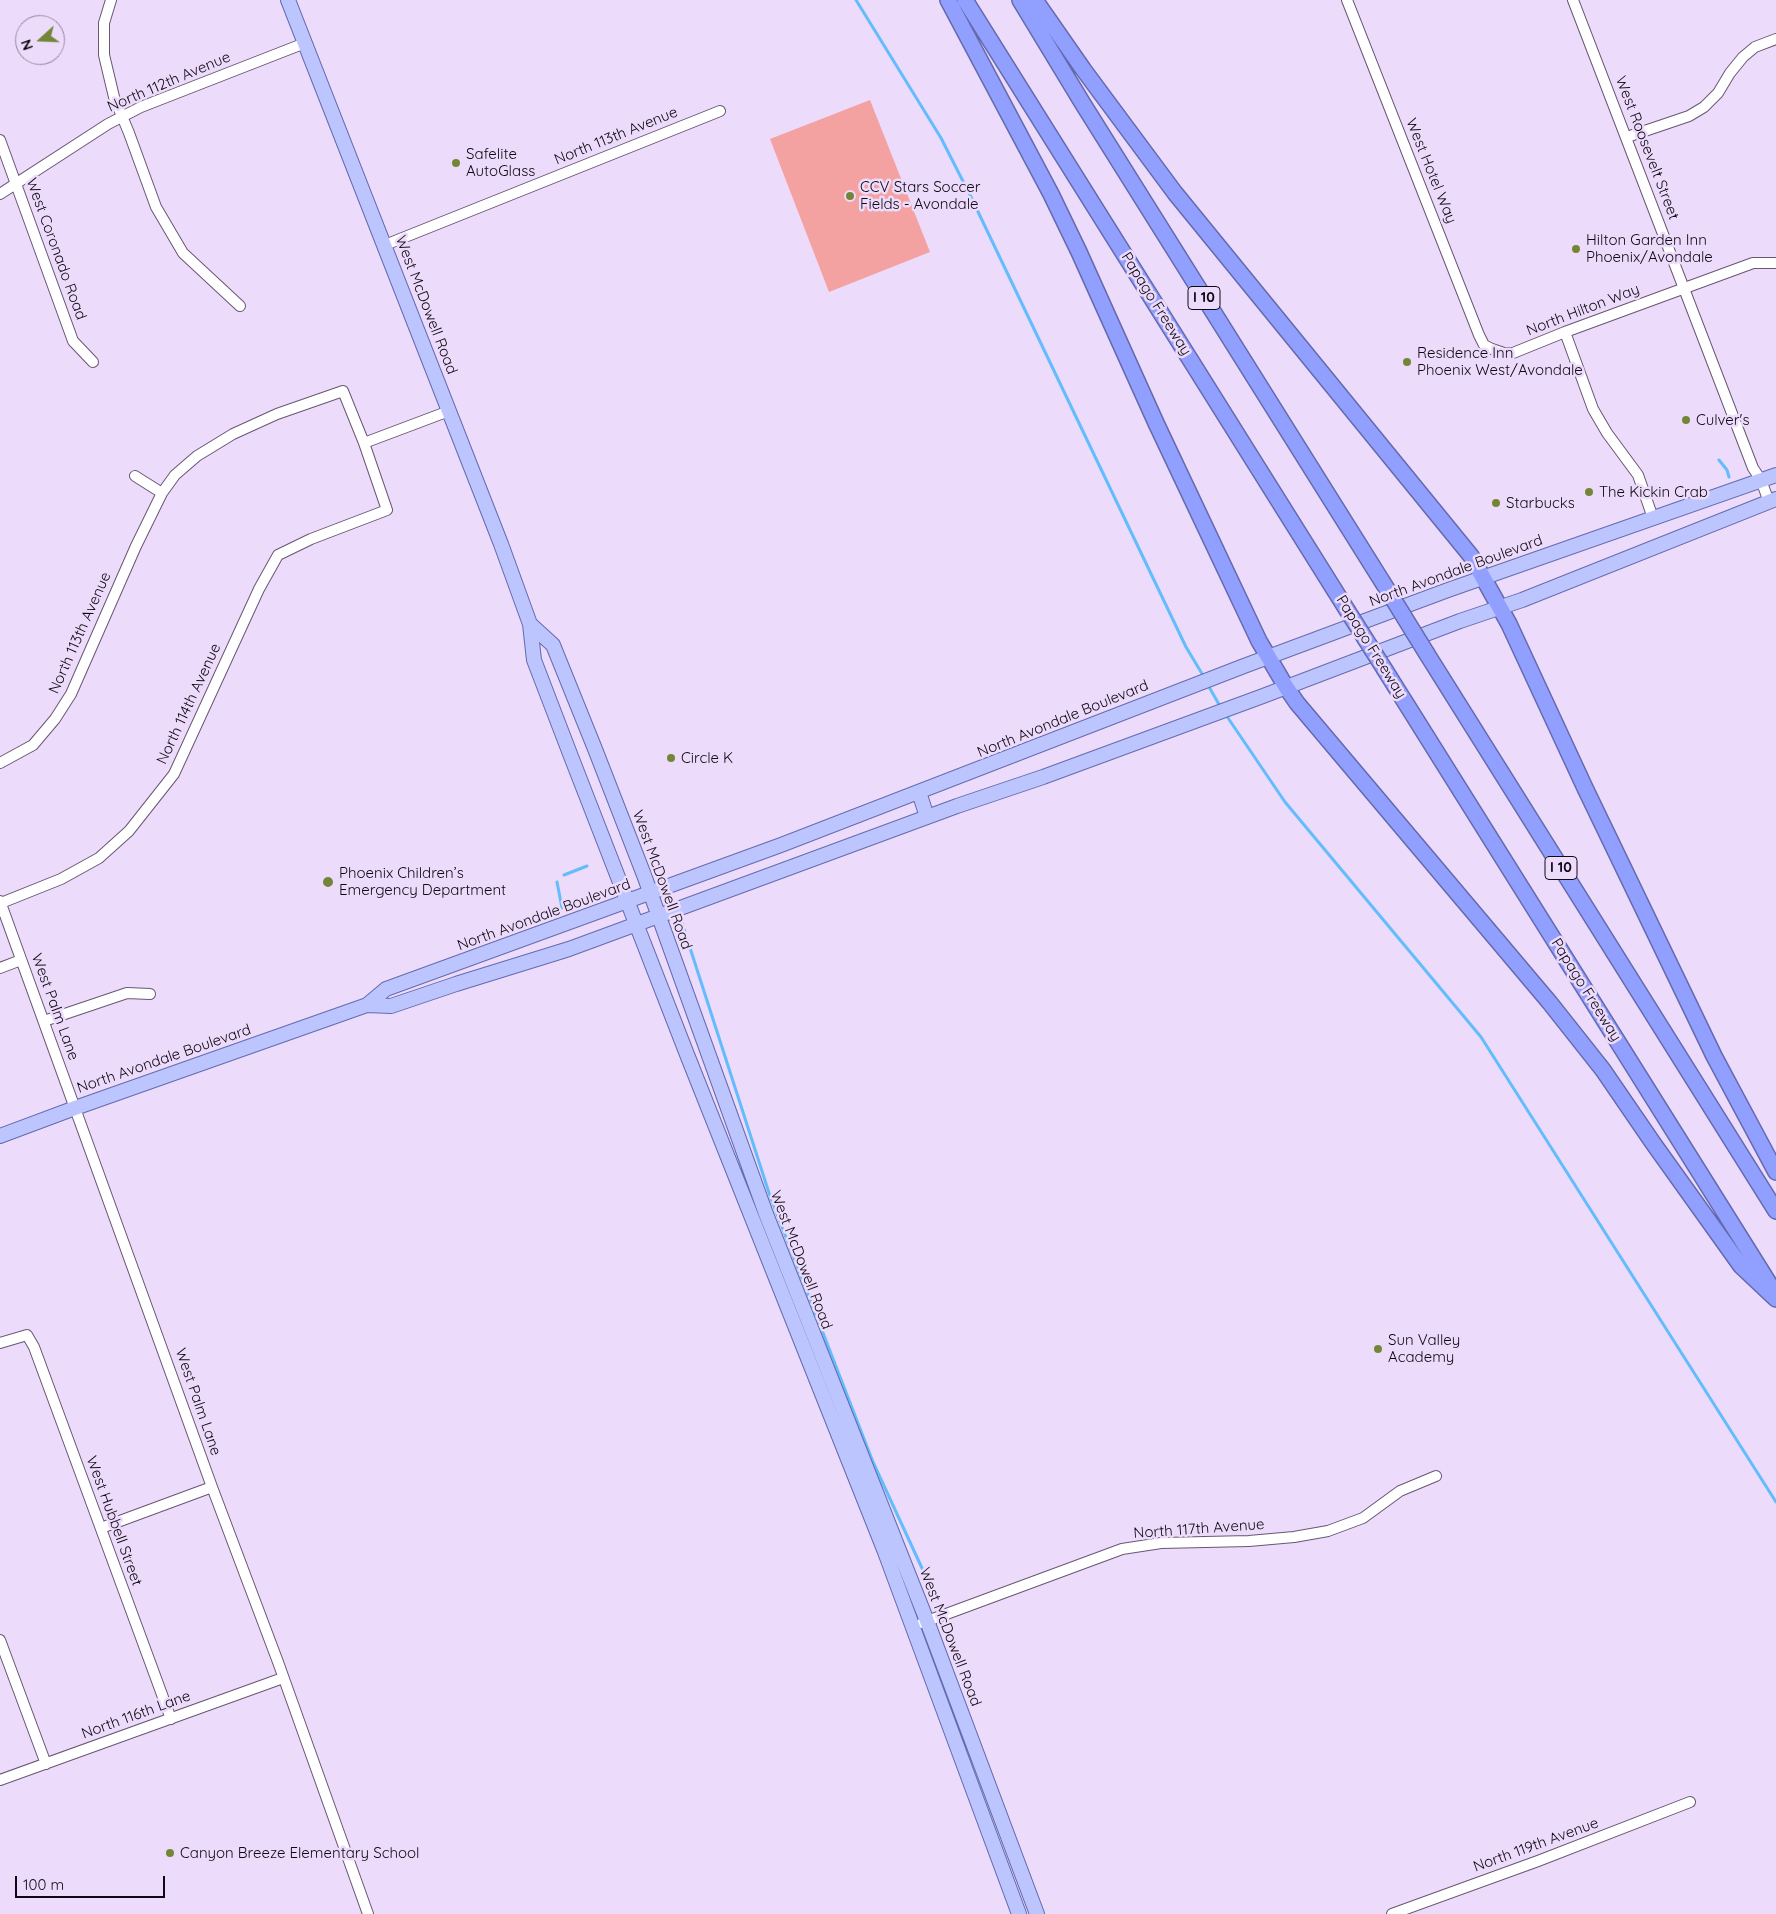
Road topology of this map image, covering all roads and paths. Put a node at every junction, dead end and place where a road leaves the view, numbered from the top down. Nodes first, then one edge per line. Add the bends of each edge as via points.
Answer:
1 (111, 0) edge
2 (288, 0) edge
3 (948, 0) edge
4 (966, 0) edge
5 (1020, 0) edge
6 (1035, 0) edge
7 (1347, 0) edge
8 (1573, 0) edge
9 (1776, 39) edge
10 (305, 43) junction
11 (720, 111) dead end
12 (122, 116) junction
13 (1626, 138) junction
14 (0, 140) edge
15 (16, 183) junction
16 (0, 194) edge
17 (385, 245) junction
18 (1776, 263) edge
19 (1685, 288) junction
20 (240, 306) dead end
21 (1565, 332) junction
22 (1492, 350) joint
23 (93, 362) dead end
24 (449, 411) junction
25 (364, 442) junction
26 (1776, 474) edge
27 (135, 476) dead end
28 (1761, 480) junction
29 (162, 493) junction
30 (1773, 500) edge
31 (1653, 518) junction
32 (1482, 578) junction
33 (1499, 608) junction
34 (530, 624) junction
35 (1269, 656) junction
36 (1286, 687) junction
37 (0, 763) edge
38 (919, 792) junction
39 (927, 817) junction
40 (650, 893) junction
41 (627, 901) junction
42 (0, 902) edge
43 (658, 916) junction
44 (636, 924) junction
45 (21, 960) junction
46 (0, 968) edge
47 (150, 994) dead end
48 (368, 1005) junction
49 (44, 1021) junction
50 (75, 1108) junction
51 (0, 1136) edge
52 (1776, 1172) edge
53 (1776, 1211) edge
54 (1776, 1294) edge
55 (1776, 1298) edge
56 (0, 1343) edge
57 (1436, 1476) dead end
58 (212, 1487) junction
59 (101, 1528) junction
60 (927, 1621) junction
61 (912, 1626) junction
62 (0, 1640) edge
63 (283, 1678) junction
64 (171, 1718) junction
65 (46, 1764) junction
66 (0, 1780) edge
67 (1690, 1802) dead end
68 (368, 1914) edge
69 (1019, 1914) edge
70 (1037, 1914) edge
71 (1392, 1914) edge

1 - 12 street via 104,23 104,55 114,98
2 - 10 main road, West McDowell Road
3 - 35 highway via 1079,252 1156,423
4 - 54 highway, Papago Freeway, bridge
5 - 53 highway, I 10, bridge
6 - 32 highway via 1175,193 1471,556
7 - 22 street, West Hotel Way via 1479,336
8 - 13 street, West Roosevelt Street
9 - 13 street via 1754,47 1743,57 1718,94 1704,107 1689,116
10 - 12 street, North 112th Avenue
10 - 17 main road, West McDowell Road
11 - 17 street, North 113th Avenue
12 - 15 street, North 112th Avenue
12 - 20 street via 156,207 183,253
13 - 19 street, West Roosevelt Street
14 - 15 street, West Coronado Road
15 - 16 street, North 112th Avenue
15 - 23 street, West Coronado Road via 73,342
17 - 24 main road, West McDowell Road
18 - 19 street via 1753,263
19 - 21 street, North Hilton Way
19 - 28 street, West Roosevelt Street
21 - 22 street, North Hilton Way via 1513,353
21 - 31 street via 1593,409 1638,475
24 - 25 street
24 - 34 main road, West McDowell Road
25 - 29 street, North 113th Avenue via 343,391 233,434 197,456 175,475
25 - 42 street, North 114th Avenue via 387,510 278,555 259,589 174,774 128,831 99,858 61,879
26 - 28 main road, North Avondale Boulevard
27 - 29 street
28 - 30 street, West Roosevelt Street
28 - 31 main road, North Avondale Boulevard
29 - 37 street, North 113th Avenue via 71,694 33,745
30 - 33 main road, North Avondale Boulevard
31 - 32 main road, North Avondale Boulevard
32 - 33 highway
32 - 35 main road, North Avondale Boulevard
33 - 36 main road, North Avondale Boulevard
33 - 52 highway via 1709,1047
34 - 40 main road, West McDowell Road via 553,645
34 - 41 main road, West McDowell Road via 534,660
35 - 36 highway
35 - 38 main road, North Avondale Boulevard
36 - 39 main road, North Avondale Boulevard
36 - 55 highway via 1550,1003 1603,1070 1741,1266
38 - 39 main road
38 - 40 main road, North Avondale Boulevard
39 - 43 main road, North Avondale Boulevard
40 - 41 main road, North Avondale Boulevard
40 - 43 main road, West McDowell Road
41 - 44 main road, West McDowell Road
41 - 48 main road, North Avondale Boulevard via 386,989
42 - 45 street, West Palm Lane
43 - 44 main road, North Avondale Boulevard
43 - 60 main road, West McDowell Road via 766,1214
44 - 48 main road, North Avondale Boulevard via 391,1006
44 - 61 main road, West McDowell Road
45 - 46 street
45 - 49 street, West Palm Lane
47 - 49 street via 127,993
48 - 50 main road, North Avondale Boulevard
49 - 50 street, West Palm Lane
50 - 51 main road, North Avondale Boulevard
50 - 58 street, West Palm Lane
56 - 59 street, West Hubbell Street via 27,1335 34,1347
57 - 60 street, North 117th Avenue via 1400,1491 1363,1518 1328,1531 1256,1541 1161,1543 1122,1549
58 - 59 street
58 - 63 street, West Palm Lane
59 - 64 street, West Hubbell Street
60 - 61 street, North 117th Avenue
60 - 70 main road, West McDowell Road
61 - 69 main road, West McDowell Road
62 - 65 street
63 - 64 street, North 116th Lane
63 - 68 street, West Palm Lane
64 - 65 street, North 116th Lane
65 - 66 street, North 116th Lane
67 - 71 street, North 119th Avenue

